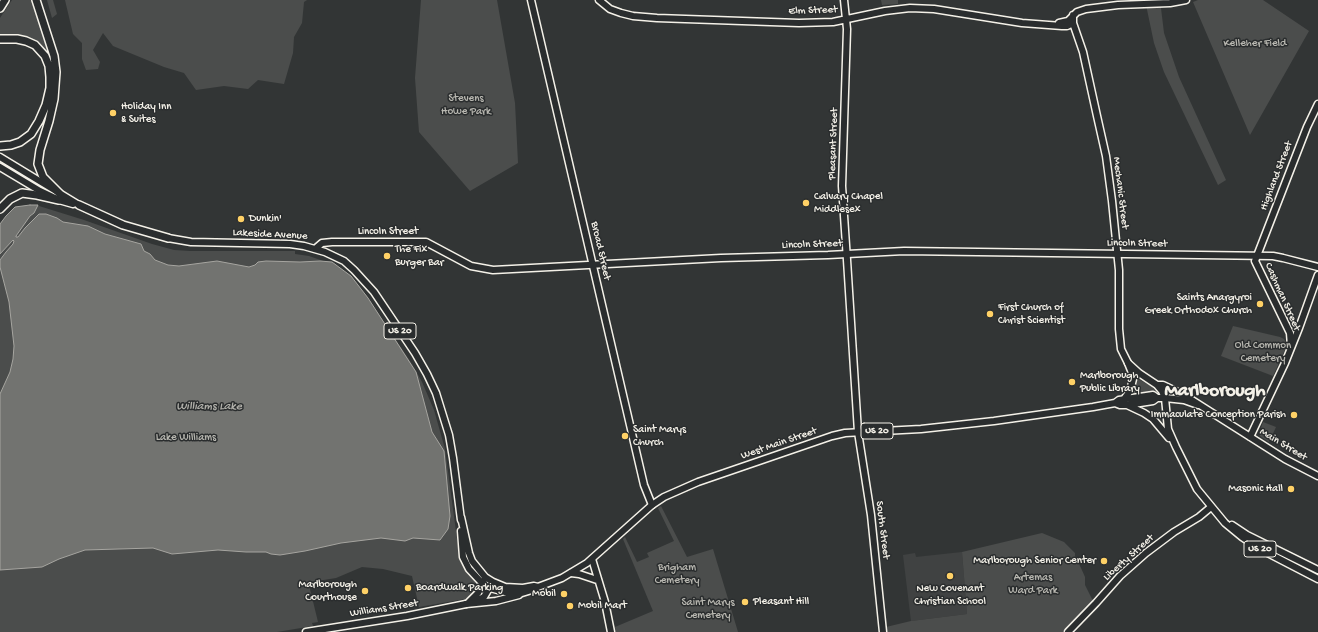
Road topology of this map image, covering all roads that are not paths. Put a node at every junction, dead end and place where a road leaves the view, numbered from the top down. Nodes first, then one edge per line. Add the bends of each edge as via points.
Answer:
1 (5, 0) edge
2 (36, 0) edge
3 (531, 0) edge
4 (599, 0) edge
5 (844, 0) edge
6 (1186, 0) edge
7 (0, 8) edge
8 (1073, 15) junction
9 (846, 20) junction
10 (1074, 23) junction
11 (1053, 25) junction
12 (0, 39) edge
13 (1080, 43) junction
14 (1318, 104) edge
15 (0, 146) edge
16 (0, 157) edge
17 (0, 167) edge
18 (59, 197) junction
19 (79, 205) joint
20 (0, 209) edge
21 (168, 238) joint
22 (315, 249) junction
23 (847, 254) junction
24 (1117, 255) junction
25 (1256, 257) junction
26 (593, 265) junction
27 (1318, 268) edge
28 (1318, 275) edge
29 (1291, 346) junction
30 (1128, 363) junction
31 (1157, 385) junction
32 (1165, 398) junction
33 (1125, 402) junction
34 (1198, 405) junction
35 (858, 432) junction
36 (1250, 437) junction
37 (1176, 448) junction
38 (1318, 476) edge
39 (652, 505) junction
40 (1211, 507) junction
41 (461, 517) junction
42 (592, 560) junction
43 (1318, 570) edge
44 (571, 573) junction
45 (485, 577) junction
46 (1318, 579) edge
47 (597, 580) junction
48 (483, 584) junction
49 (491, 585) junction
50 (538, 587) junction
51 (524, 592) junction
52 (466, 604) junction
53 (306, 632) edge
54 (611, 632) edge
55 (883, 632) edge
56 (1068, 632) edge

1 - 7 highway
2 - 18 highway via 54,56 56,72 54,99 38,164 43,177
3 - 26 main road, Broad Street
4 - 9 main road, Elm Street via 616,12 641,17 799,23
5 - 9 main road, Pleasant Street
6 - 8 main road, Elm Street via 1099,7
8 - 10 main road, Mechanic Street
8 - 11 main road, Elm Street via 1065,22
9 - 11 main road, Elm Street via 861,15 910,8
9 - 23 main road, Pleasant Street via 842,186
10 - 11 main road, Elm Street via 1067,26
10 - 13 main road, Mechanic Street
11 - 13 main road, Elm Street via 1068,30
12 - 15 highway via 17,38 35,46 45,56 50,76 46,105 31,134 20,142
13 - 24 main road, Mechanic Street via 1106,156
14 - 25 main road, Highland Street
16 - 18 main road, Lakeside Avenue / US 20
17 - 18 main road, Lakeside Avenue / US 20 via 36,188
18 - 19 main road, Lakeside Avenue / US 20
18 - 20 highway via 22,193 10,199
19 - 21 highway, Lakeside Avenue / US 20 via 122,225
21 - 22 main road, Lakeside Avenue / US 20 via 191,242 290,244
22 - 26 main road, Lincoln Street via 322,243 332,242 426,242 471,266 489,270
22 - 41 main road, Lakeside Avenue / US 20 via 338,258 359,275 374,292 427,374 448,430
23 - 24 main road, Lincoln Street via 904,251
23 - 26 main road, Lincoln Street
23 - 35 main road, Pleasant Street
24 - 25 main road, Lincoln Street
24 - 30 main road, Mechanic Street via 1119,340
25 - 27 main road, Lincoln Street via 1273,256
25 - 29 main road, Cashman Street via 1255,261 1290,333
26 - 39 main road, Broad Street via 644,485
28 - 29 main road
29 - 36 main road
30 - 31 main road, Mechanic Street
30 - 33 main road via 1133,379
31 - 32 main road, Mechanic Street
31 - 34 main road, Mechanic Street via 1163,385 1184,395
32 - 33 main road, West Main Street / US 20 via 1153,396
32 - 34 main road, West Main Street
32 - 37 main road, US 20 via 1168,429
33 - 35 main road, West Main Street / US 20 via 1119,400 1115,403 953,426
33 - 37 main road, US 20 via 1153,419
34 - 36 main road, Main Street
35 - 39 main road, West Main Street / US 20 via 839,434 772,456 680,490
35 - 55 main road, South Street via 871,515
36 - 38 main road, Main Street
37 - 40 main road, US 20 via 1197,489
39 - 42 main road, West Main Street / US 20
40 - 43 main road, US 20 via 1241,531
40 - 46 main road, US 20 via 1224,523 1248,542
40 - 56 main road, Liberty Street via 1174,532 1120,576
41 - 45 main road, Lakeside Avenue / US 20 via 472,561
41 - 48 main road, Lakeside Avenue / US 20 via 463,557 469,569
42 - 44 main road, West Main Street / US 20
42 - 47 main road
44 - 47 main road
44 - 50 main road, West Main Street / US 20
45 - 48 main road
45 - 49 main road, West Main Street / US 20
47 - 54 main road via 605,602
48 - 49 main road, Lakeside Avenue / US 20
48 - 52 main road via 478,593
49 - 50 main road, West Main Street / US 20
49 - 51 main road, Lakeside Avenue / US 20 via 509,593
49 - 52 main road, Williams Street via 484,597
50 - 51 main road, Lakeside Avenue / US 20
51 - 52 main road via 509,599
52 - 53 main road, Williams Street

